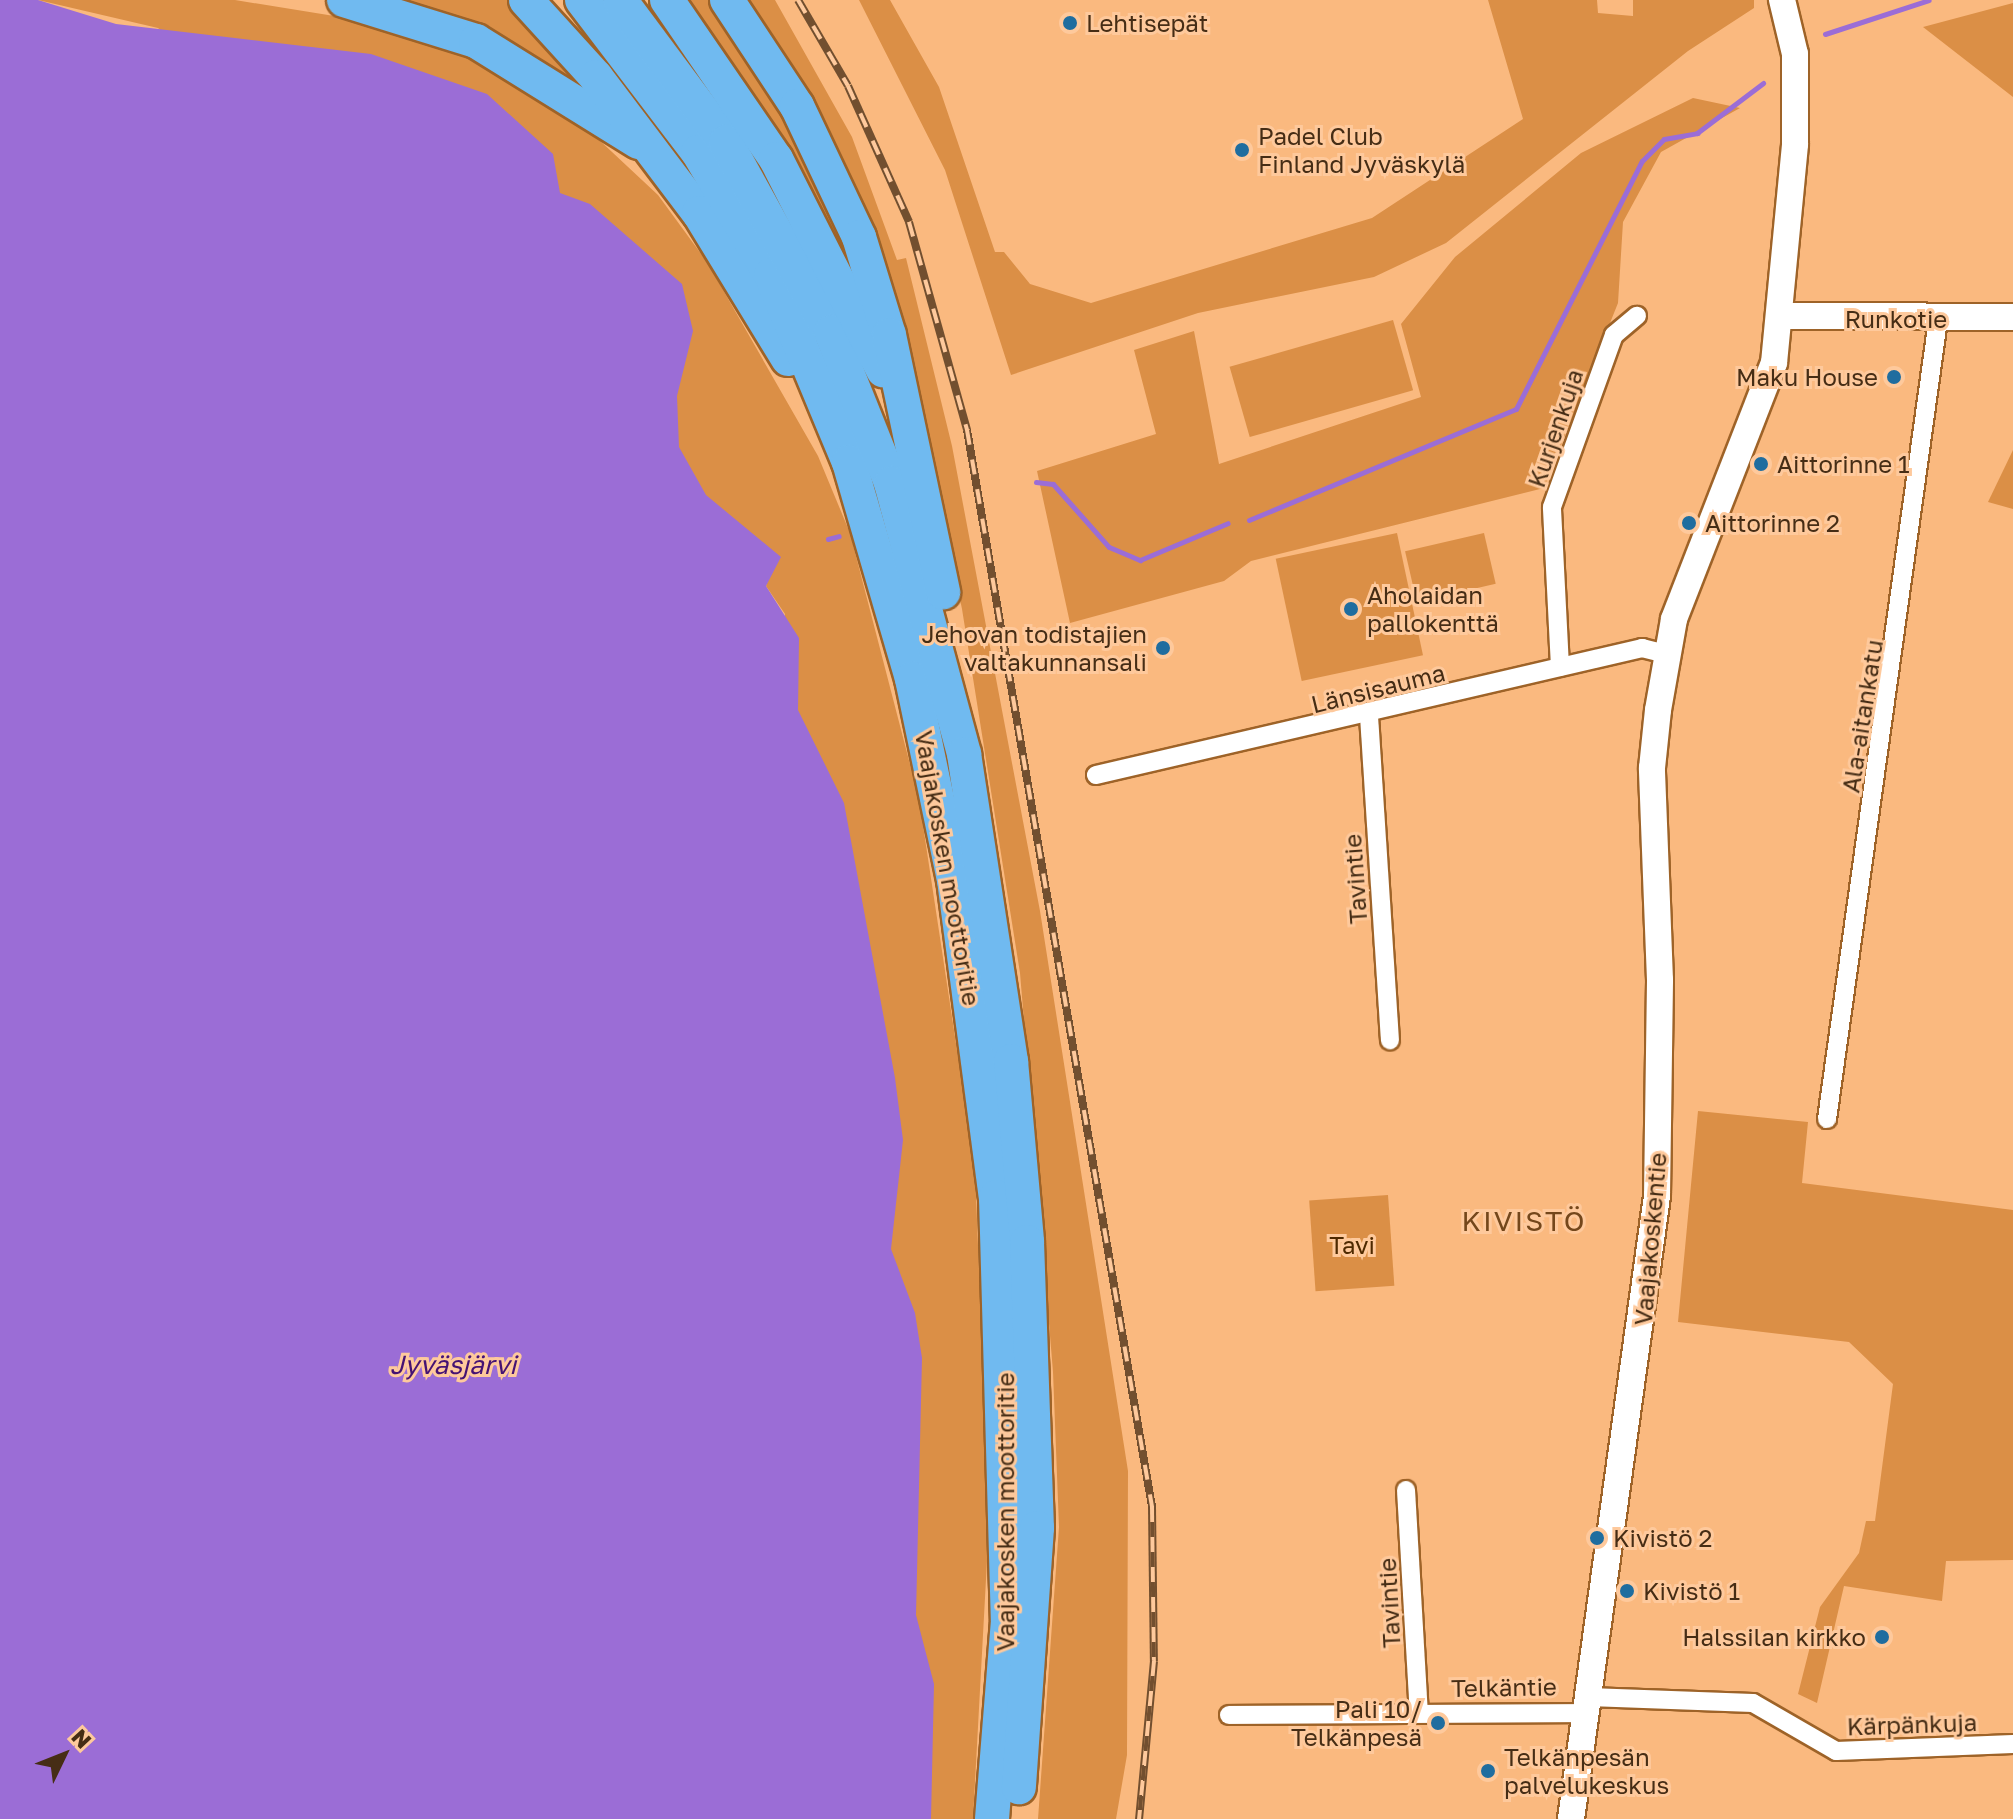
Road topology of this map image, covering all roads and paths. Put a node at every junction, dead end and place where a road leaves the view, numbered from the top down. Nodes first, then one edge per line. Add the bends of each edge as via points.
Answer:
1 (344, 0) edge
2 (526, 0) edge
3 (582, 0) edge
4 (620, 0) edge
5 (667, 0) edge
6 (727, 0) edge
7 (1783, 8) edge
8 (649, 147) junction
9 (1637, 316) dead end
10 (1780, 316) junction
11 (2013, 317) edge
12 (1938, 320) junction
13 (898, 399) junction
14 (849, 462) junction
15 (1670, 655) junction
16 (1560, 667) junction
17 (1369, 716) junction
18 (964, 754) junction
19 (1096, 775) dead end
20 (1390, 1040) dead end
21 (1827, 1119) dead end
22 (1406, 1490) dead end
23 (1588, 1705) junction
24 (1419, 1713) junction
25 (1229, 1715) dead end
26 (2013, 1744) edge
27 (992, 1819) edge
28 (1015, 1819) edge
29 (1571, 1819) edge

1 - 8 highway via 476,41
2 - 8 highway
3 - 14 highway, Vaajakosken moottoritie via 659,97 751,237
4 - 18 highway, Vaajakosken moottoritie via 726,142 831,332 891,483
5 - 13 highway via 776,159
6 - 13 highway via 797,106 859,237 889,335
7 - 10 main road, Vaajakoskentie via 1795,54 1794,182
8 - 14 highway via 750,290
9 - 16 street, Kurjenkuja via 1614,335 1552,507
10 - 12 main road, Runkotie
10 - 15 main road, Vaajakoskentie via 1759,358 1753,409 1692,585 1688,623
11 - 12 main road, Runkotie
12 - 21 street, Ala-aitankatu
13 - 18 highway via 936,550
14 - 27 highway, Vaajakosken moottoritie via 912,679 945,833 991,1145 1005,1335 1008,1527
15 - 16 street, Länsisauma via 1642,648
15 - 23 main road, Vaajakoskentie via 1652,768 1660,980 1657,1196
16 - 17 street, Länsisauma
17 - 19 street, Länsisauma
17 - 20 street, Tavintie
18 - 28 highway, Vaajakosken moottoritie via 1011,1061 1027,1258 1037,1528
22 - 24 street, Tavintie
23 - 24 street, Telkäntie
23 - 26 street, Kärpänkuja via 1753,1703 1836,1751
23 - 29 main road, Vaajakoskentie
24 - 25 street, Telkäntie

